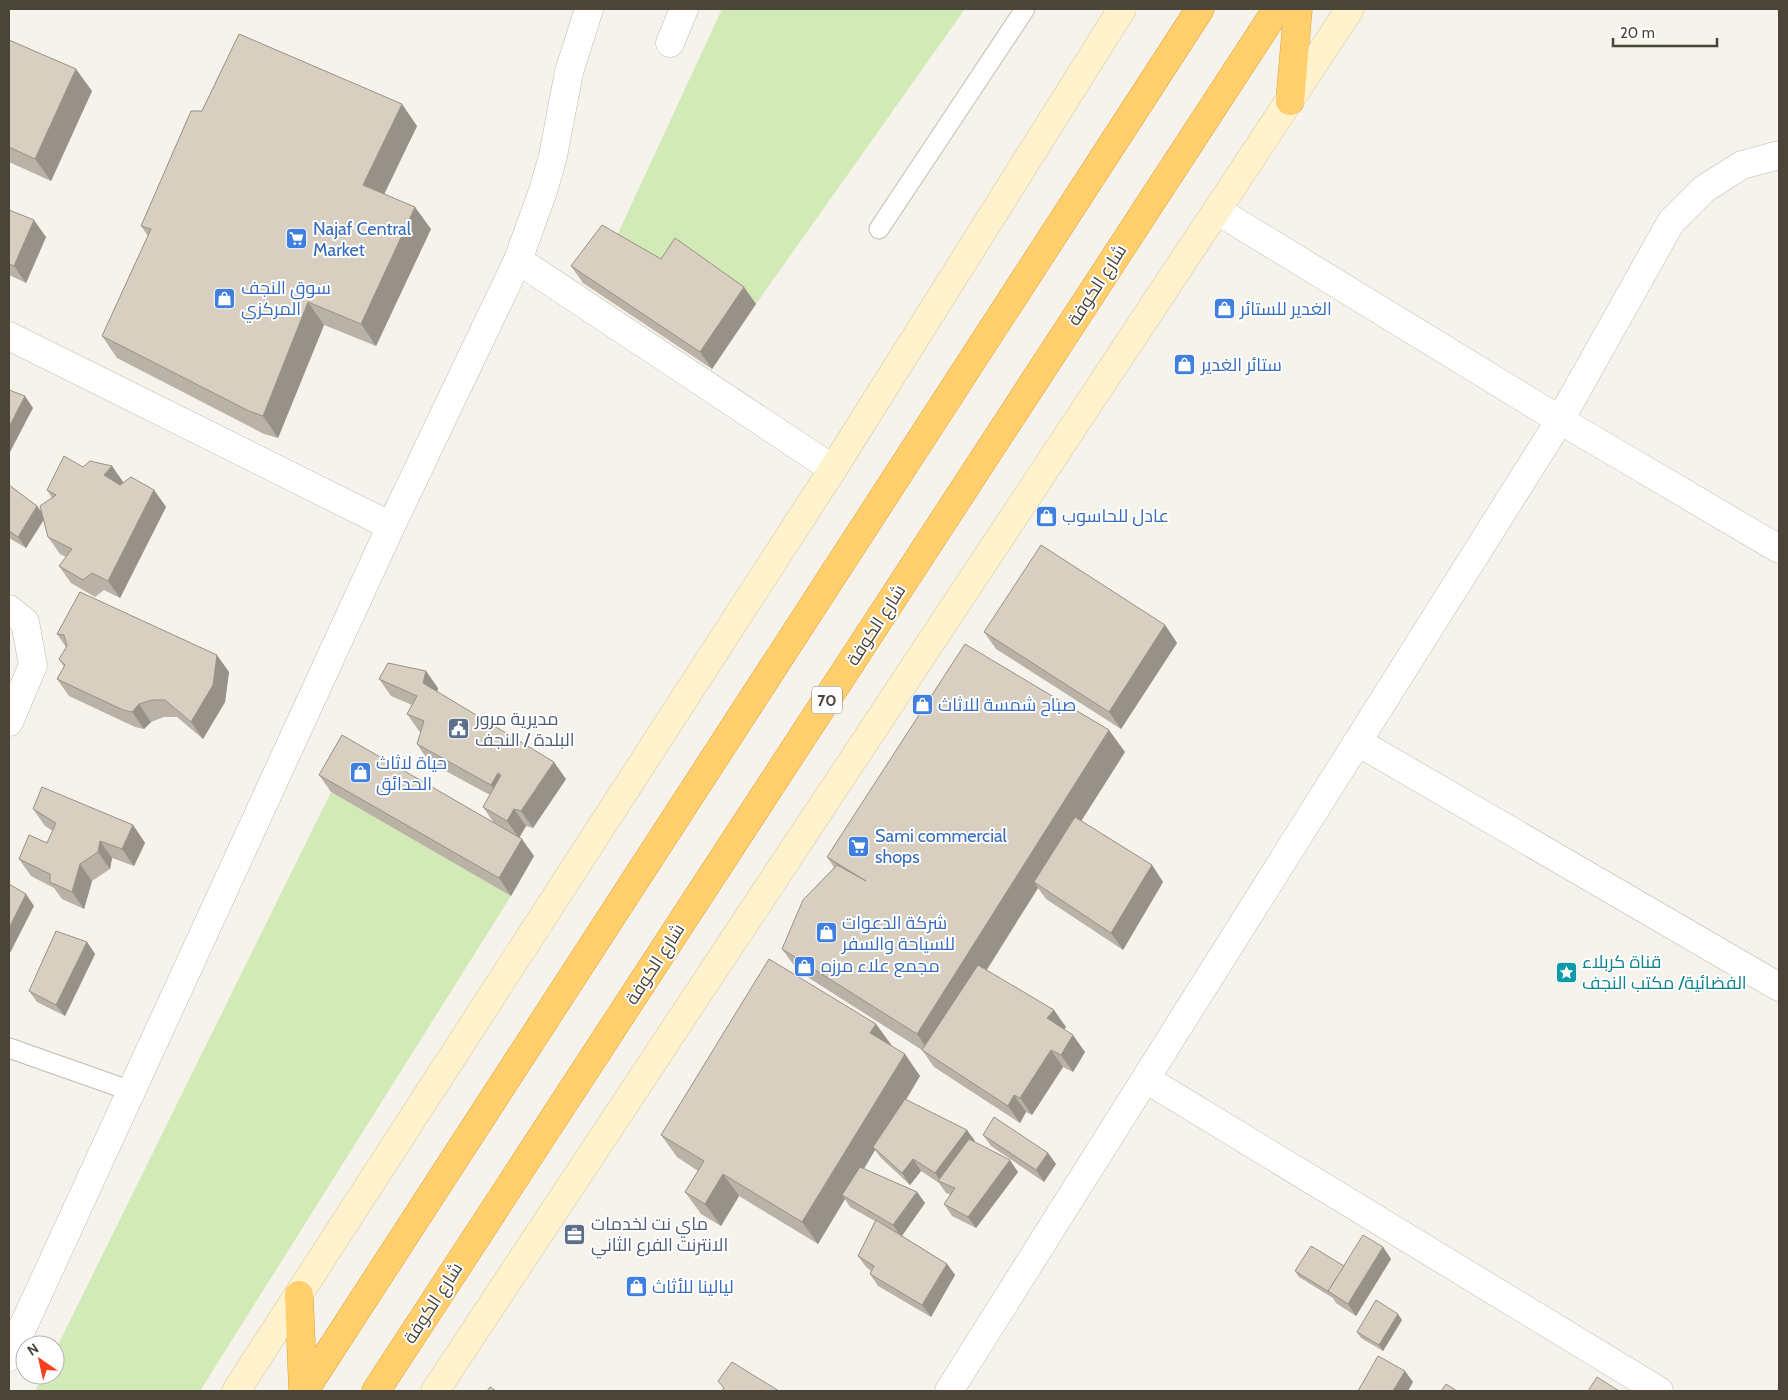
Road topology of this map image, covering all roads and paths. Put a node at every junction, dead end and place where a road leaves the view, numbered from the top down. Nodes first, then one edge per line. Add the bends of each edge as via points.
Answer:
1 (589, 9) edge
2 (684, 9) edge
3 (1025, 9) edge
4 (1122, 9) edge
5 (1200, 9) edge
6 (1277, 9) edge
7 (1298, 9) edge
8 (1350, 9) edge
9 (670, 44) dead end
10 (1290, 101) junction
11 (1779, 155) edge
12 (1218, 211) junction
13 (879, 229) dead end
14 (518, 260) junction
15 (9, 336) edge
16 (1560, 420) junction
17 (833, 468) junction
18 (391, 526) junction
19 (1779, 550) edge
20 (9, 609) edge
21 (9, 722) edge
22 (1358, 742) junction
23 (1779, 987) edge
24 (9, 1048) edge
25 (1146, 1079) junction
26 (132, 1091) junction
27 (299, 1295) junction
28 (9, 1357) edge
29 (236, 1391) edge
30 (304, 1391) edge
31 (376, 1391) edge
32 (435, 1391) edge
33 (949, 1391) edge
34 (1659, 1391) edge

1 - 14 street via 569,72 553,156
2 - 9 street
3 - 13 lane
4 - 17 main road
5 - 30 highway
6 - 31 highway, شارع الكوفة / 70
7 - 10 highway
8 - 10 main road
10 - 12 main road
11 - 16 street via 1742,165 1704,189 1671,222
12 - 16 street
12 - 32 main road
14 - 17 street
14 - 18 street
15 - 18 street
16 - 19 street
16 - 22 street
17 - 27 main road
18 - 26 street
20 - 21 street via 25,622 33,665
22 - 23 street
22 - 25 street
24 - 26 lane
25 - 33 street
25 - 34 street
26 - 28 street
27 - 29 main road
27 - 30 highway

